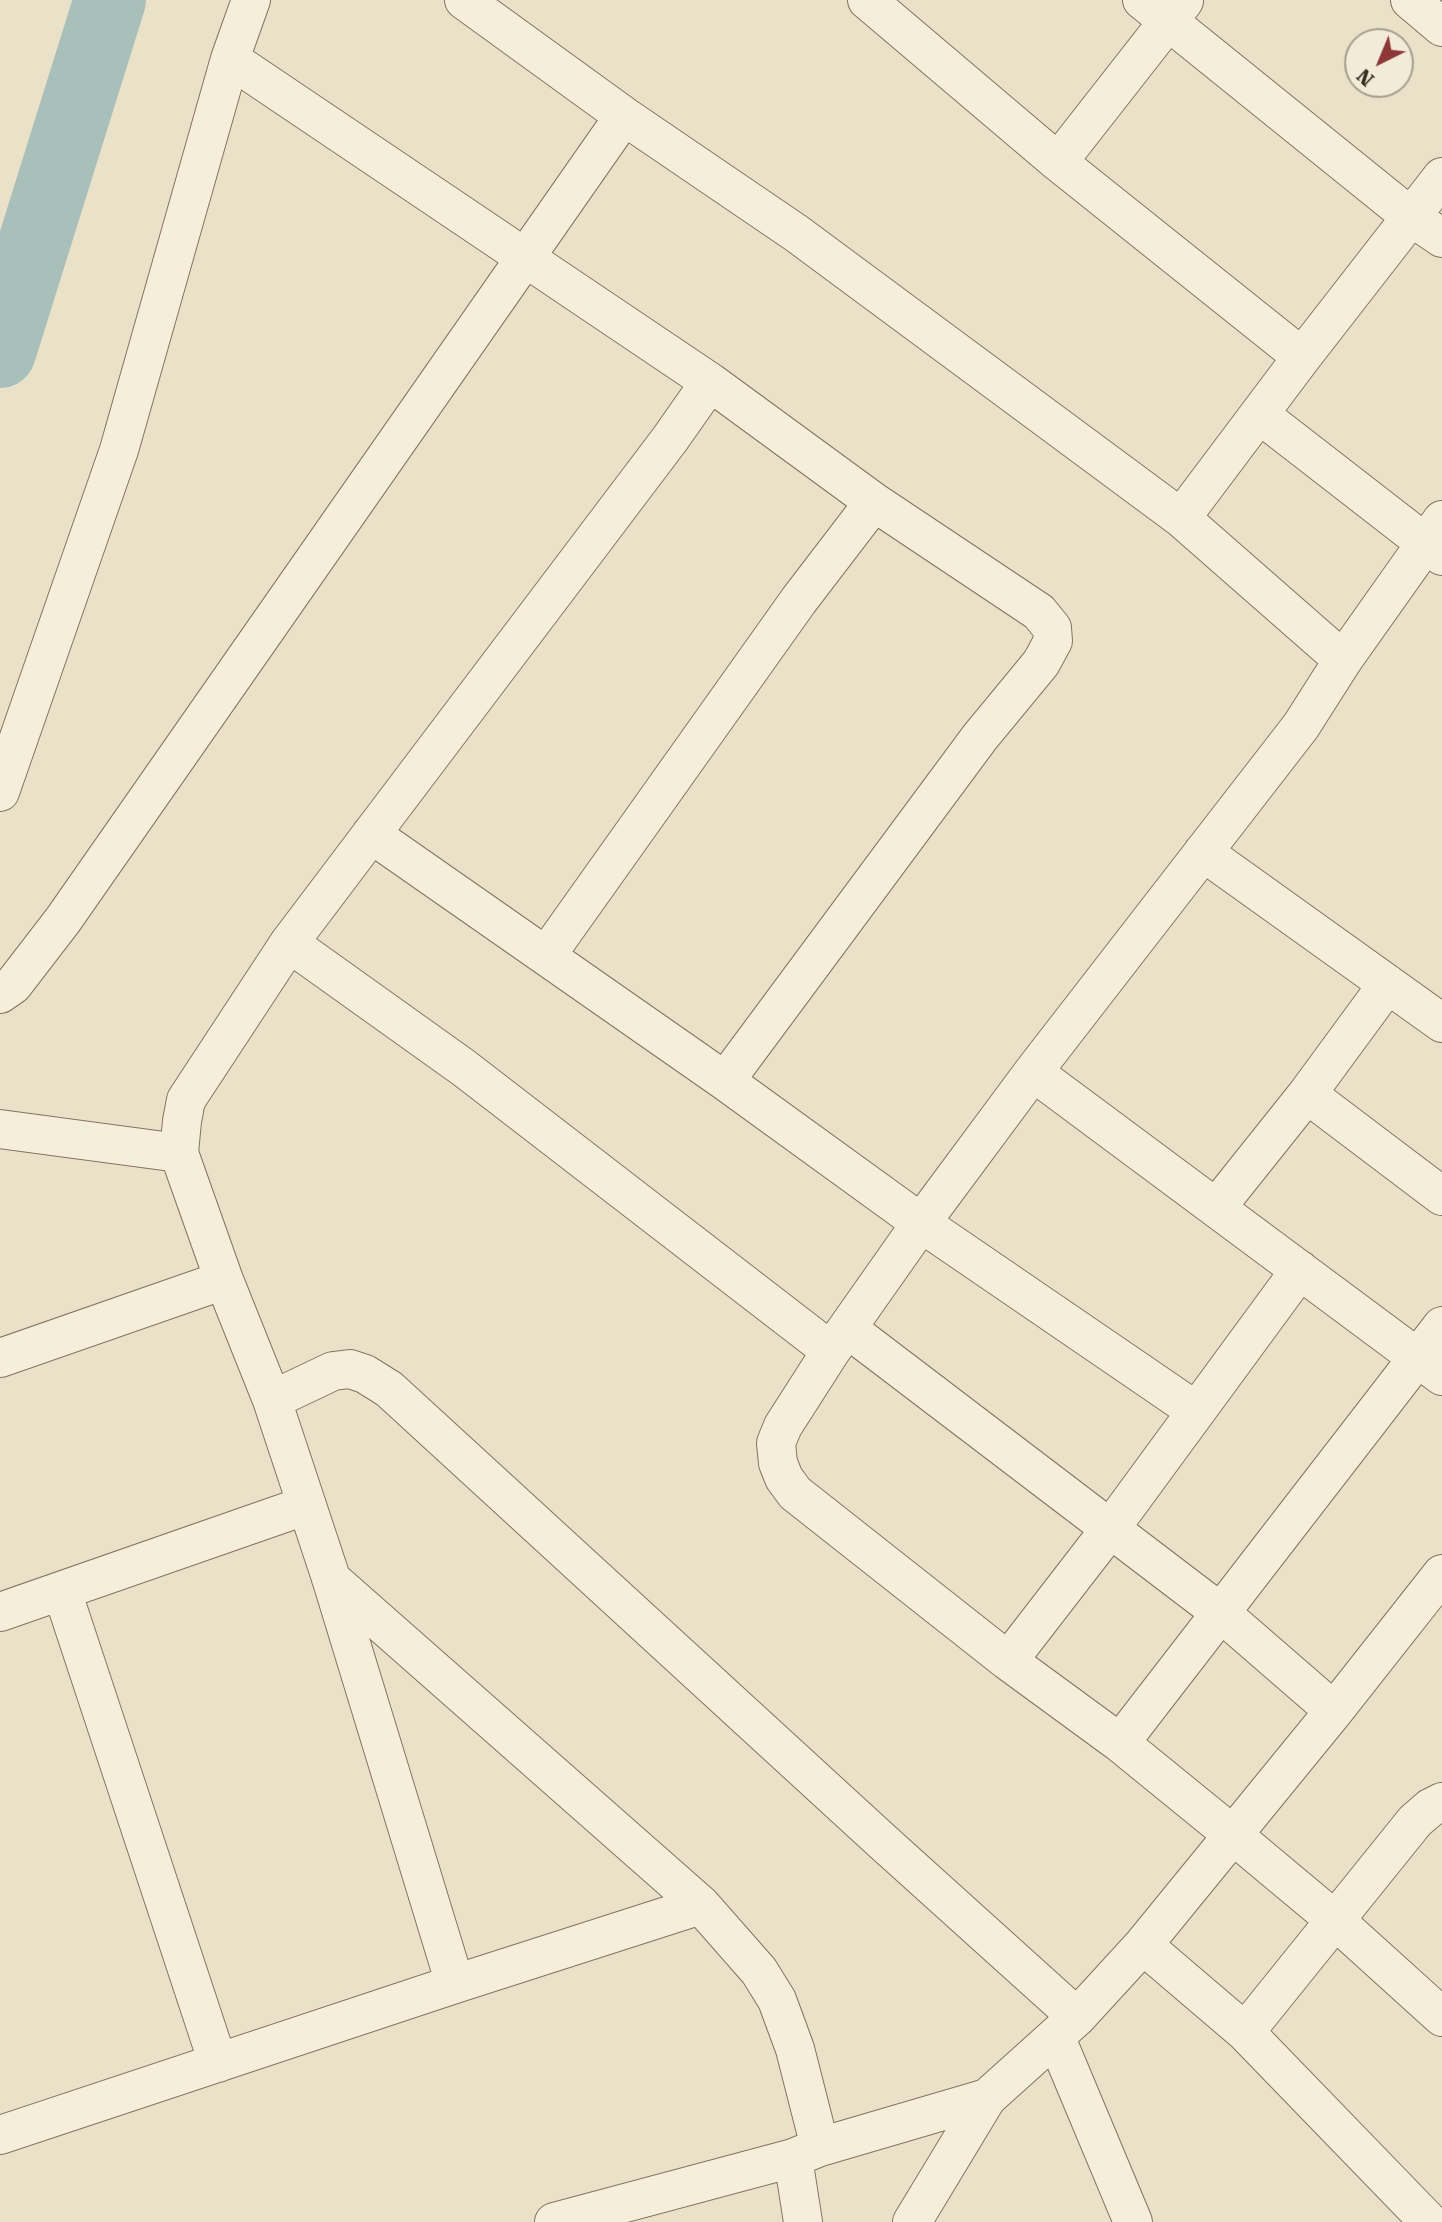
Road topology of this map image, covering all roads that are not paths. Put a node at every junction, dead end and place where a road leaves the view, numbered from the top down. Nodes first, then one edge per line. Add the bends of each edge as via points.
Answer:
1 (251, 0) edge
2 (464, 0) edge
3 (867, 0) edge
4 (1410, 0) edge
5 (1165, 7) edge
6 (1442, 27) edge
7 (230, 59) junction
8 (624, 116) junction
9 (1058, 162) junction
10 (1442, 177) edge
11 (1427, 228) edge
12 (524, 258) junction
13 (1302, 357) junction
14 (710, 382) junction
15 (1259, 414) junction
16 (874, 502) junction
17 (1181, 518) junction
18 (1436, 540) edge
19 (1343, 660) junction
20 (0, 792) edge
21 (371, 834) junction
22 (1203, 852) junction
23 (289, 943) junction
24 (546, 956) junction
25 (1387, 985) junction
26 (0, 994) edge
27 (1442, 1023) edge
28 (1033, 1072) junction
29 (725, 1081) junction
30 (1307, 1094) junction
31 (0, 1129) edge
32 (179, 1153) junction
33 (1442, 1196) edge
34 (1216, 1208) junction
35 (922, 1223) junction
36 (1300, 1270) junction
37 (224, 1280) junction
38 (1442, 1326) edge
39 (840, 1340) junction
40 (0, 1358) edge
41 (1429, 1367) edge
42 (272, 1399) junction
43 (1196, 1411) junction
44 (307, 1505) junction
45 (1110, 1529) junction
46 (1442, 1574) edge
47 (331, 1578) junction
48 (62, 1591) junction
49 (0, 1612) edge
50 (1221, 1613) junction
51 (1008, 1661) junction
52 (1334, 1711) junction
53 (1120, 1744) junction
54 (1442, 1802) edge
55 (1233, 1835) junction
56 (701, 1905) junction
57 (1336, 1921) junction
58 (1143, 1945) junction
59 (455, 1984) junction
60 (1442, 2017) edge
61 (1067, 2027) junction
62 (1245, 2032) junction
63 (218, 2063) junction
64 (987, 2098) junction
65 (0, 2135) edge
66 (807, 2152) junction
67 (554, 2222) edge
68 (803, 2222) edge
69 (912, 2222) edge
70 (1133, 2222) edge
71 (1429, 2222) edge

1 - 7 street
2 - 8 street
3 - 9 street
4 - 6 street
5 - 9 street
5 - 11 street
7 - 12 street
7 - 20 street via 119,450
8 - 12 street
8 - 17 street via 796,233
9 - 13 street
10 - 11 street
11 - 13 street
12 - 14 street
12 - 26 street via 63,920 13,985
13 - 15 street
14 - 16 street
14 - 21 street
15 - 17 street
15 - 18 street
16 - 24 street
16 - 29 street via 1039,612 1052,628 1053,642
17 - 19 street
18 - 19 street
19 - 22 street via 1301,726
21 - 23 street
21 - 24 street
22 - 25 street
22 - 28 street
23 - 32 street via 186,1100
23 - 39 street
24 - 29 street
25 - 27 street
25 - 30 street
28 - 34 street
28 - 35 street
29 - 35 street
30 - 33 street
30 - 34 street
31 - 32 street
32 - 37 street
34 - 36 street
35 - 39 street
35 - 43 street
36 - 41 street
36 - 43 street
37 - 40 street
37 - 42 street
38 - 41 street
39 - 45 street
39 - 51 street via 776,1443 784,1478 795,1493
41 - 50 street
42 - 44 street
42 - 61 street via 333,1371 350,1369 389,1389 883,1842
43 - 45 street
44 - 47 street
44 - 48 street
45 - 50 street
45 - 51 street
46 - 52 street
47 - 56 street
47 - 59 street
48 - 49 street
48 - 63 street
50 - 52 street
50 - 53 street
51 - 53 street
52 - 55 street
53 - 55 street
54 - 57 street via 1415,1821
55 - 57 street
55 - 58 street
56 - 59 street
56 - 66 street via 759,1971 777,2000 795,2049
57 - 60 street
57 - 62 street
58 - 61 street
58 - 62 street
59 - 63 street
61 - 64 street
61 - 70 street
62 - 71 street
63 - 65 street
64 - 66 street
64 - 69 street
66 - 67 street
66 - 68 street

